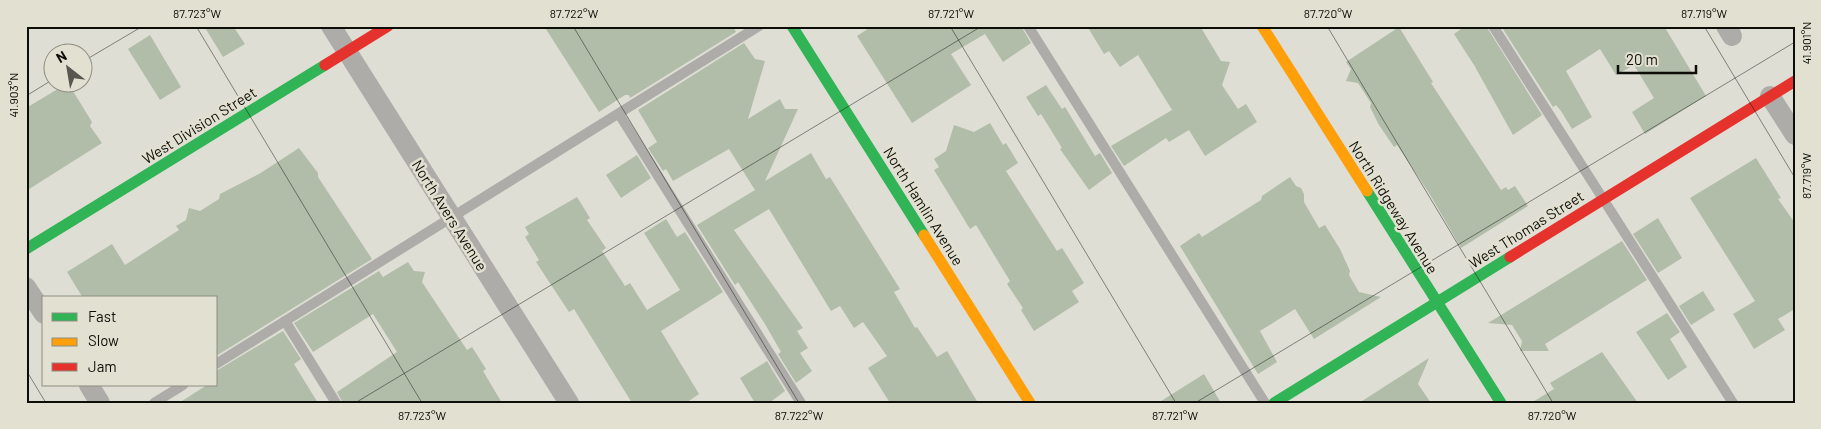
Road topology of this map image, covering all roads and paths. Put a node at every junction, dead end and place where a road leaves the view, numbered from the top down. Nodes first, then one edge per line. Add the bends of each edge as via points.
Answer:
1 (331, 26) edge
2 (388, 26) edge
3 (759, 26) edge
4 (792, 26) edge
5 (1028, 26) edge
6 (1262, 26) edge
7 (1493, 26) edge
8 (347, 52) junction
9 (1795, 81) edge
10 (1770, 96) junction
11 (619, 114) junction
12 (1795, 135) edge
13 (1603, 199) junction
14 (452, 218) junction
15 (26, 249) edge
16 (26, 286) edge
17 (1437, 302) junction
18 (42, 311) edge
19 (285, 321) junction
20 (218, 363) edge
21 (90, 386) edge
22 (181, 386) edge
23 (100, 403) edge
24 (154, 403) edge
25 (336, 403) edge
26 (569, 403) edge
27 (801, 403) edge
28 (1030, 403) edge
29 (1265, 403) edge
30 (1274, 403) edge
31 (1501, 403) edge
32 (1733, 403) edge

1 - 8 street, North Avers Avenue
2 - 8 street, West Division Street
3 - 11 lane
4 - 28 street, North Hamlin Avenue
5 - 29 lane
6 - 17 street, North Ridgeway Avenue
7 - 13 lane
8 - 14 street, North Avers Avenue
8 - 15 street, West Division Street
9 - 10 street, West Thomas Street
10 - 12 street
10 - 13 street, West Thomas Street
11 - 14 lane
11 - 27 lane
13 - 17 street, West Thomas Street
13 - 32 lane
14 - 19 lane
14 - 26 street, North Avers Avenue
16 - 18 street
17 - 30 street, West Thomas Street
17 - 31 street, North Ridgeway Avenue
19 - 20 lane
19 - 25 lane
21 - 23 street
22 - 24 lane

